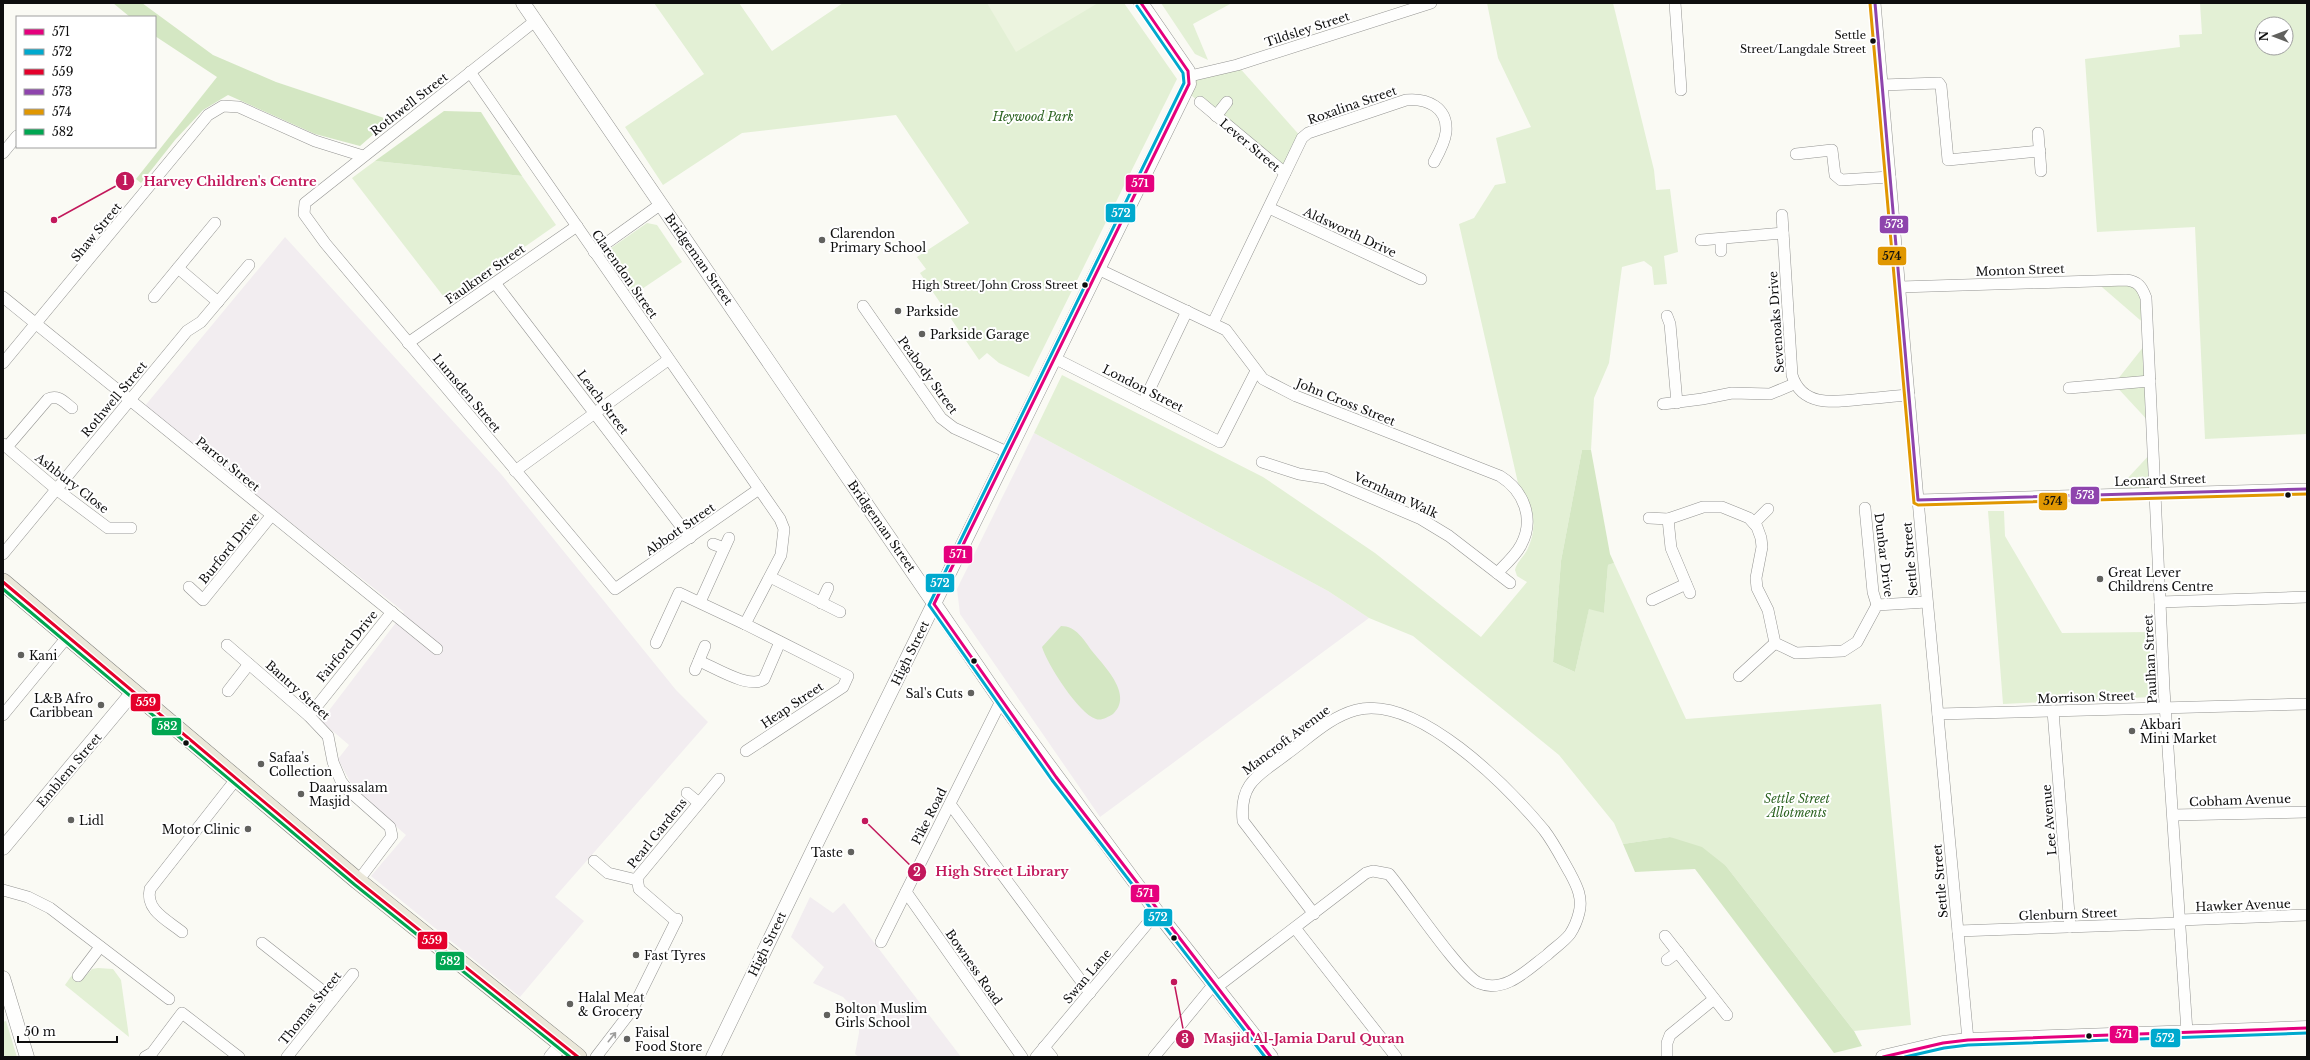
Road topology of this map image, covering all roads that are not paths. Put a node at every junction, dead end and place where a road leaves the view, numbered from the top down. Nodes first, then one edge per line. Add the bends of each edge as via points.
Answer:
1 (523, 3) edge
2 (1141, 3) edge
3 (1431, 3) edge
4 (1675, 3) edge
5 (1875, 3) edge
6 (535, 21) junction
7 (470, 72) junction
8 (1190, 76) junction
9 (1882, 85) junction
10 (1681, 90) dead end
11 (1200, 102) dead end
12 (1227, 102) dead end
13 (1216, 116) junction
14 (2038, 133) dead end
15 (16, 137) edge
16 (2040, 151) junction
17 (3, 153) edge
18 (1796, 154) dead end
19 (363, 156) junction
20 (1434, 162) dead end
21 (2042, 172) dead end
22 (1285, 173) junction
23 (1890, 177) junction
24 (661, 204) junction
25 (1269, 208) junction
26 (303, 211) joint
27 (1782, 215) dead end
28 (215, 222) dead end
29 (577, 226) junction
30 (1783, 233) junction
31 (1701, 240) dead end
32 (1721, 240) junction
33 (1721, 251) dead end
34 (594, 252) junction
35 (249, 265) dead end
36 (178, 268) junction
37 (1098, 269) junction
38 (1421, 279) dead end
39 (495, 283) junction
40 (2140, 285) joint
41 (1900, 287) junction
42 (3, 297) edge
43 (154, 297) dead end
44 (218, 302) junction
45 (863, 306) dead end
46 (1187, 311) junction
47 (1667, 316) dead end
48 (1213, 323) junction
49 (37, 325) junction
50 (408, 343) junction
51 (1054, 358) junction
52 (668, 360) junction
53 (3, 363) edge
54 (1256, 371) junction
55 (2150, 381) junction
56 (1794, 384) junction
57 (2069, 388) dead end
58 (1909, 395) junction
59 (131, 401) junction
60 (1144, 403) junction
61 (1677, 403) junction
62 (1663, 404) dead end
63 (72, 408) dead end
64 (595, 413) junction
65 (5, 446) edge
66 (1007, 452) junction
67 (1262, 462) dead end
68 (516, 470) junction
69 (56, 489) junction
70 (759, 489) junction
71 (2307, 489) edge
72 (2155, 493) junction
73 (1918, 500) junction
74 (1865, 508) dead end
75 (1768, 509) dead end
76 (271, 516) junction
77 (1649, 518) dead end
78 (1668, 519) junction
79 (1754, 523) junction
80 (131, 528) dead end
81 (690, 538) junction
82 (729, 538) dead end
83 (713, 544) dead end
84 (724, 548) junction
85 (3, 554) edge
86 (1497, 573) junction
87 (770, 577) junction
88 (3, 582) edge
89 (1510, 583) dead end
90 (189, 588) dead end
91 (828, 588) dead end
92 (615, 589) joint
93 (2307, 597) edge
94 (1652, 600) dead end
95 (700, 602) junction
96 (1927, 602) junction
97 (2160, 602) junction
98 (821, 603) junction
99 (934, 604) junction
100 (1877, 605) junction
101 (392, 612) junction
102 (840, 612) dead end
103 (745, 624) junction
104 (68, 636) junction
105 (780, 642) junction
106 (656, 643) dead end
107 (1775, 643) junction
108 (227, 645) dead end
109 (705, 646) dead end
110 (437, 649) dead end
111 (249, 664) junction
112 (1739, 676) dead end
113 (228, 690) dead end
114 (134, 691) junction
115 (1001, 701) junction
116 (2307, 704) edge
117 (2165, 708) junction
118 (2053, 711) junction
119 (1938, 714) junction
120 (3, 715) edge
121 (309, 716) junction
122 (746, 751) dead end
123 (237, 778) junction
124 (719, 779) dead end
125 (687, 793) dead end
126 (699, 803) junction
127 (950, 804) junction
128 (2307, 812) edge
129 (2173, 815) junction
130 (3, 848) edge
131 (594, 861) dead end
132 (636, 880) junction
133 (358, 881) junction
134 (3, 890) edge
135 (906, 892) junction
136 (1157, 912) junction
137 (1314, 914) junction
138 (2307, 916) edge
139 (2180, 922) junction
140 (2070, 927) junction
141 (1295, 928) junction
142 (1958, 931) junction
143 (182, 932) dead end
144 (1665, 936) dead end
145 (881, 942) dead end
146 (262, 943) dead end
147 (100, 947) junction
148 (1678, 952) junction
149 (1667, 960) dead end
150 (353, 974) dead end
151 (78, 976) dead end
152 (3, 978) edge
153 (1216, 985) junction
154 (1090, 993) junction
155 (1714, 998) junction
156 (169, 999) dead end
157 (333, 999) junction
158 (1727, 1015) dead end
159 (2307, 1028) edge
160 (2187, 1032) junction
161 (1968, 1040) junction
162 (1044, 1048) junction
163 (556, 1050) edge
164 (1156, 1056) edge
165 (27, 1057) edge
166 (146, 1057) edge
167 (239, 1057) edge
168 (287, 1057) edge
169 (578, 1057) edge
170 (596, 1057) edge
171 (713, 1057) edge
172 (1022, 1057) edge
173 (1036, 1057) edge
174 (1052, 1057) edge
175 (1271, 1057) edge
176 (1396, 1057) edge
177 (1666, 1057) edge
178 (1883, 1057) edge

1 - 6 street, Bridgeman Street
2 - 8 street
3 - 8 street, Tildsley Street via 1237,65
4 - 10 street
5 - 9 street, Settle Street
6 - 7 street, Rothwell Street
6 - 24 street, Bridgeman Street
7 - 19 street, Rothwell Street
7 - 29 street, Clarendon Street
8 - 37 street, High Street via 1186,91
9 - 16 street via 1936,82 1941,86 1948,160
9 - 23 street, Settle Street
11 - 13 street, Lever Street
12 - 13 street, Lever Street
13 - 22 street, Lever Street
14 - 16 street
15 - 17 street
16 - 21 street
18 - 23 street via 1832,150 1835,175 1841,180
19 - 26 street, Rothwell Street via 305,203
19 - 49 street, Shaw Street via 315,141 239,107 223,106 208,115
20 - 22 street, Roxalina Street via 1446,132 1444,118 1430,102 1419,99 1406,100 1308,133 1302,138
22 - 25 street, Roxalina Street
23 - 41 street, Settle Street
24 - 34 street
24 - 99 street, Bridgeman Street
25 - 38 street, Aldsworth Drive
25 - 48 street, Roxalina Street
26 - 50 street, Lumsden Street via 325,243
27 - 30 street, Sevenoaks Drive
28 - 36 street
29 - 34 street, Clarendon Street
29 - 39 street, Faulkner Street
30 - 32 street
30 - 56 street, Sevenoaks Drive via 1788,297 1787,320
31 - 32 street
32 - 33 street
34 - 52 street, Clarendon Street
35 - 44 street, Rothwell Street
36 - 43 street
36 - 44 street
37 - 46 street, John Cross Street
37 - 51 street, High Street
39 - 50 street, Faulkner Street
39 - 64 street, Leach Street
40 - 41 street, Monton Street via 2126,280
40 - 55 street, Paulhan Street via 2146,298
41 - 58 street, Settle Street
42 - 49 street, Parrot Street
44 - 59 street, Rothwell Street via 201,322 187,331
45 - 66 street, Peabody Street via 941,418 954,428
46 - 48 street, John Cross Street
46 - 60 street
47 - 61 street via 1677,338
48 - 54 street, John Cross Street via 1231,334
49 - 53 street, Shaw Street
49 - 59 street, Parrot Street
50 - 68 street, Lumsden Street
51 - 60 street, London Street
51 - 66 street, High Street
52 - 64 street
52 - 70 street, Clarendon Street
54 - 60 street, London Street via 1220,442
54 - 86 street, John Cross Street via 1274,386 1296,396 1500,476 1507,481 1523,501 1528,516 1521,546
55 - 57 street
55 - 72 street, Paulhan Street
56 - 58 street, Sevenoaks Drive via 1813,399 1830,403
56 - 61 street via 1770,394 1732,392
58 - 73 street, Settle Street
59 - 69 street, Rothwell Street
59 - 76 street, Parrot Street
61 - 62 street
63 - 65 street via 60,398 48,399
64 - 68 street
64 - 81 street, Leach Street
65 - 69 street, Ashbury Close
66 - 99 street, High Street
67 - 86 street, Vernham Walk via 1334,482 1421,519 1449,536
68 - 92 street, Lumsden Street
69 - 80 street, Ashbury Close via 108,528
69 - 85 street, Rothwell Street
70 - 81 street, Abbott Street
70 - 87 street, Clarendon Street via 780,519 784,530 781,554
71 - 72 street, Leonard Street
72 - 73 street, Leonard Street
72 - 97 street, Paulhan Street
73 - 96 street, Settle Street
74 - 100 street, Dunbar Drive via 1872,592
75 - 79 street
76 - 90 street, Burford Drive via 203,600
76 - 101 street, Parrot Street
77 - 78 street
78 - 79 street via 1703,507 1722,507 1737,511
78 - 94 street via 1671,548 1688,589
79 - 107 street via 1762,547 1756,588 1768,610
81 - 92 street, Abbott Street
82 - 84 street
83 - 84 street
84 - 95 street
86 - 89 street, Vernham Walk
87 - 98 street
87 - 103 street, Clarendon Street
88 - 104 main road
91 - 98 street
93 - 97 street
95 - 103 street
95 - 106 street via 679,593
96 - 100 street, Dunbar Drive
96 - 119 street, Settle Street
97 - 117 street, Paulhan Street
98 - 102 street
99 - 115 street, Bridgeman Street
99 - 171 street, High Street
100 - 107 street, Dunbar Drive via 1857,642 1843,651 1796,653
101 - 110 street, Parrot Street
101 - 121 street, Fairford Drive
103 - 105 street
104 - 114 main road
104 - 120 street
105 - 109 street via 764,679 748,683 697,665
105 - 122 street, Heap Street via 848,676 843,687
107 - 112 street
108 - 111 street, Bantry Street
111 - 113 street, Bantry Street
111 - 121 street, Bantry Street
114 - 123 main road
114 - 130 street, Emblem Street
115 - 127 street, Pike Road
115 - 136 street, Bridgeman Street
116 - 117 street, Morrison Street
117 - 118 street, Morrison Street
117 - 129 street, Paulhan Street
118 - 119 street, Morrison Street
118 - 140 street, Lee Avenue
119 - 142 street, Settle Street
121 - 133 street, Bantry Street via 328,736 333,762 341,781 390,827 392,832 392,836
123 - 133 main road
123 - 143 street via 150,888 152,906
124 - 126 street, Pearl Gardens
125 - 126 street, Pearl Gardens
126 - 132 street, Pearl Gardens
127 - 135 street, Pike Road
127 - 154 street
128 - 129 street, Cobham Avenue
129 - 139 street, Paulhan Street
131 - 132 street, Pearl Gardens via 608,873
170 -> 132 street, Pearl Gardens via 628,1017 676,920 639,889
133 - 163 main road
134 - 147 street via 28,897 50,908
135 - 145 street, Pike Road
135 - 172 street, Bowness Road
136 - 153 street, Bridgeman Street
136 - 154 street, Swan Lane
137 - 137 street, Mancroft Avenue via 1242,821 1241,803 1248,784 1336,717 1358,709 1389,710 1405,715 1438,732 1494,777 1551,840 1578,890 1581,902 1569,936 1519,976 1495,986 1479,983 1467,975 1389,874 1373,870 1366,873
137 - 141 street, Mancroft Avenue
138 - 139 street, Hawker Avenue
139 - 140 street, Glenburn Street
139 - 160 street, Paulhan Street
140 - 142 street, Glenburn Street
141 - 153 street, Mancroft Avenue
141 - 176 street
142 - 161 street, Settle Street
144 - 148 street
146 - 157 street
147 - 151 street
147 - 156 street
148 - 149 street
148 - 155 street
150 - 157 street, Thomas Street
152 - 165 street
153 - 164 street, Mancroft Avenue
153 - 175 street, Bridgeman Street
154 - 162 street, Swan Lane
155 - 158 street
155 - 177 street via 1670,1035
157 - 168 street, Thomas Street
159 - 160 street
160 - 161 street
161 - 178 street
162 - 173 street, Swan Lane
162 - 174 street
163 - 169 main road
166 - 167 street via 152,1053 182,1013

